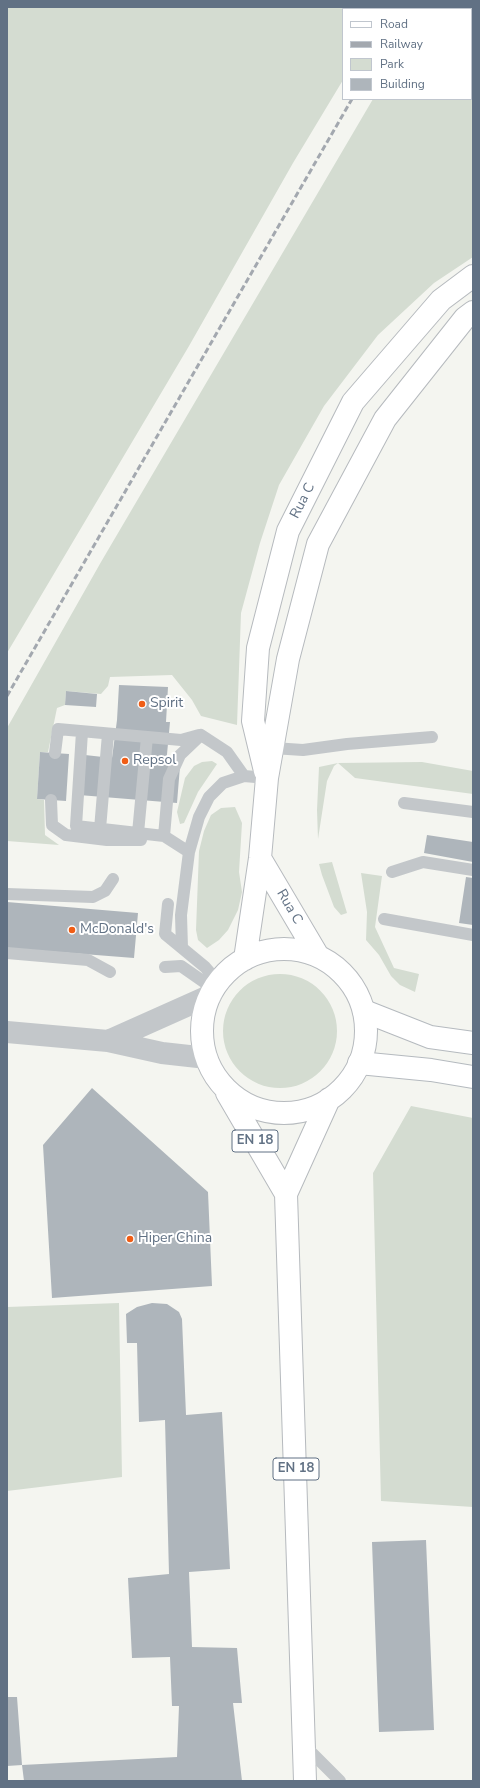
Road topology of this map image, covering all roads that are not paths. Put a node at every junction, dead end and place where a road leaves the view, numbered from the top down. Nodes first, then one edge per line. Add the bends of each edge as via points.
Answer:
1 (473, 276) edge
2 (470, 313) edge
3 (82, 732) junction
4 (108, 734) junction
5 (201, 734) junction
6 (147, 737) junction
7 (432, 737) dead end
8 (273, 748) junction
9 (55, 753) dead end
10 (244, 776) junction
11 (267, 778) junction
12 (51, 800) dead end
13 (404, 803) dead end
14 (473, 812) edge
15 (100, 829) junction
16 (138, 833) junction
17 (164, 836) junction
18 (189, 852) junction
19 (260, 858) junction
20 (473, 870) edge
21 (392, 872) dead end
22 (113, 879) dead end
23 (7, 894) edge
24 (181, 915) junction
25 (384, 919) dead end
26 (473, 935) edge
27 (182, 948) junction
28 (7, 953) edge
29 (318, 956) junction
30 (245, 959) junction
31 (165, 967) dead end
32 (110, 972) dead end
33 (214, 989) junction
34 (364, 1011) junction
35 (7, 1032) edge
36 (108, 1041) junction
37 (473, 1043) edge
38 (207, 1058) junction
39 (359, 1063) junction
40 (473, 1077) edge
41 (224, 1086) junction
42 (329, 1099) junction
43 (286, 1194) junction
44 (304, 1744) junction
45 (305, 1781) edge
46 (340, 1781) edge

1 - 11 main road, Rua C via 441,300 353,402 288,531 258,648 253,721
2 - 8 main road, Rua C via 385,419 318,544 288,659
3 - 4 lane
3 - 9 lane via 58,729
3 - 15 lane via 76,826
4 - 6 lane
4 - 15 lane
5 - 6 lane via 181,740
5 - 10 lane via 228,752
5 - 17 lane via 180,755 169,779
6 - 16 lane
7 - 8 lane via 303,750
8 - 11 main road, Rua C
10 - 11 lane
10 - 18 lane via 223,783 209,797 199,817
11 - 19 main road, Rua C
12 - 17 lane via 52,825 66,835 107,840 147,840
13 - 14 lane
15 - 16 lane
16 - 17 lane
17 - 18 lane
18 - 24 lane
19 - 29 main road, Rua C
19 - 30 main road, Rua C
20 - 21 lane via 423,862
22 - 23 lane via 105,891 93,897
24 - 27 lane
24 - 27 lane via 168,904 165,934
25 - 26 lane
27 - 33 lane via 205,967
28 - 32 lane via 88,960
29 - 30 main road via 286,949 272,950
29 - 34 main road via 344,975 353,987
30 - 33 main road via 228,971
31 - 33 lane via 181,966
33 - 36 street
33 - 38 main road via 205,1011 202,1028
34 - 37 main road via 430,1037
34 - 39 main road via 366,1034
35 - 36 street
36 - 38 street via 162,1053
38 - 41 main road
39 - 40 main road
39 - 42 main road via 343,1087
41 - 42 main road via 250,1105 280,1113 311,1108
41 - 43 main road, EN 18
42 - 43 main road, EN 18
43 - 44 main road, EN 18
44 - 45 main road, EN 18
44 - 46 lane

